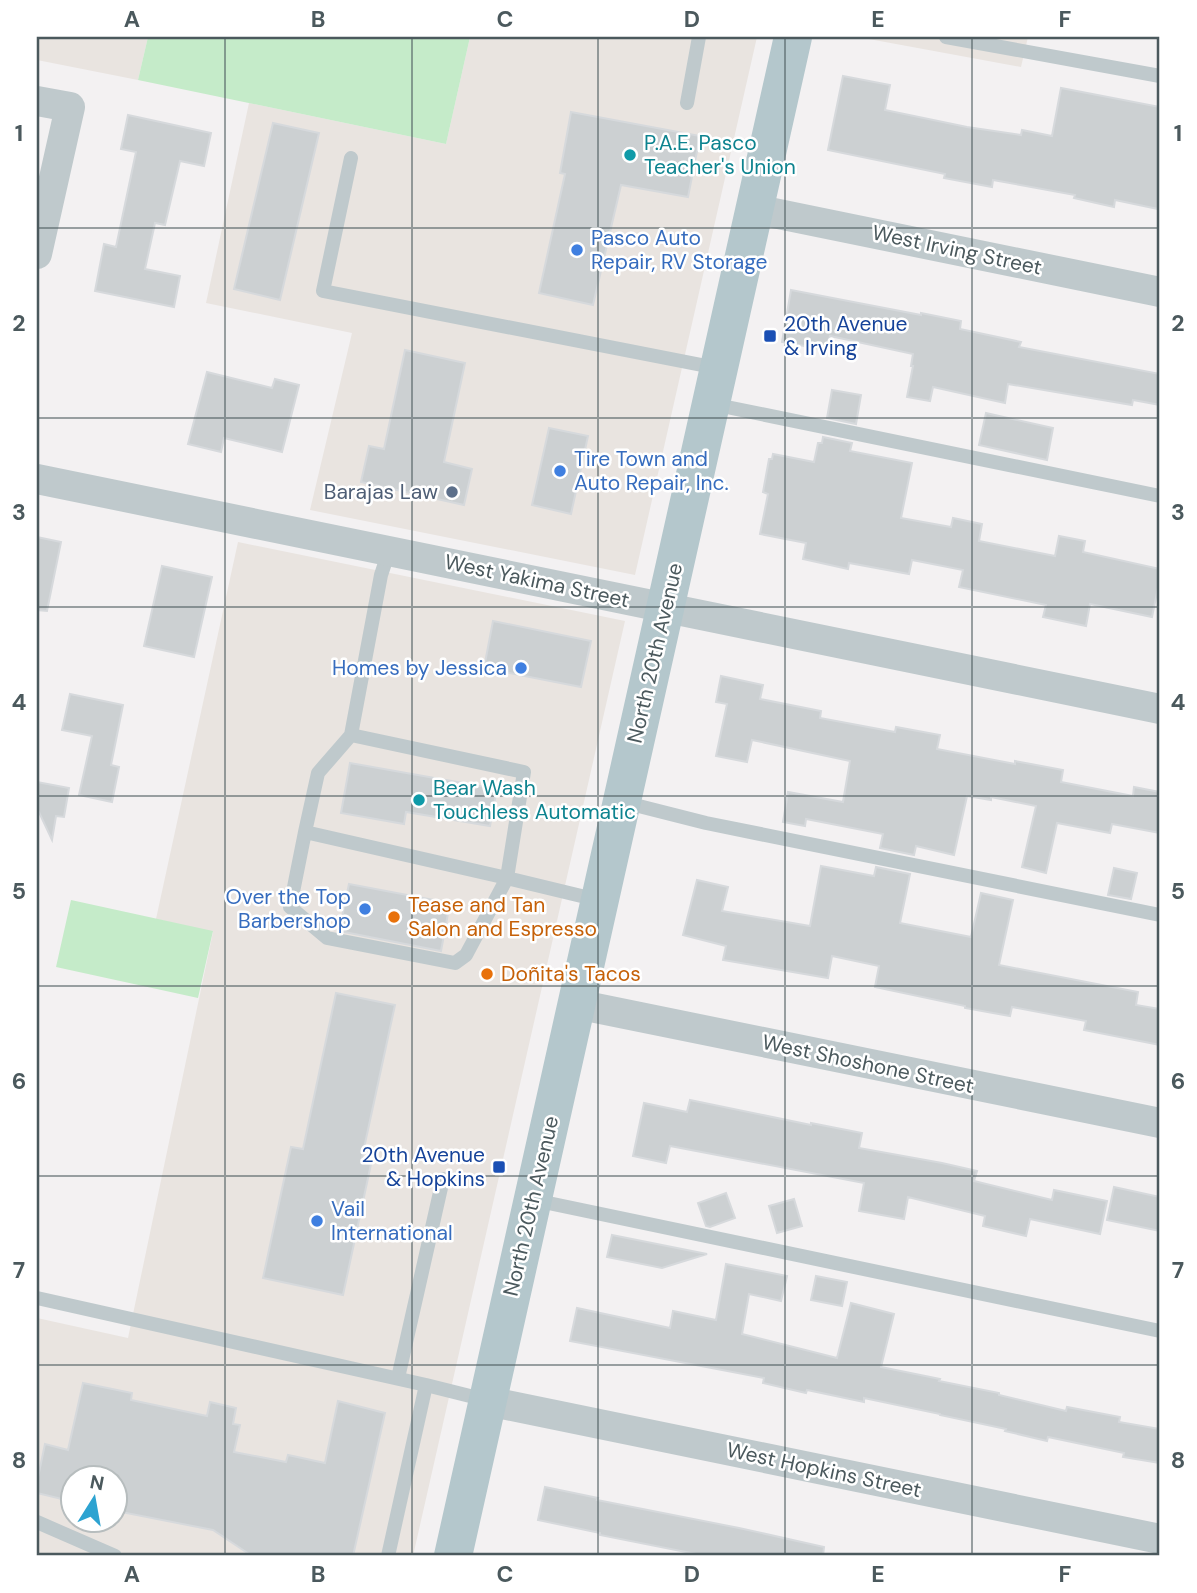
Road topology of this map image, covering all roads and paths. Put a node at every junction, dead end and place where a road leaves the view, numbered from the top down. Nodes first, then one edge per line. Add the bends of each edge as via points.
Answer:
1 (699, 37) edge
2 (793, 37) edge
3 (946, 37) edge
4 (1160, 76) edge
5 (37, 101) edge
6 (687, 103) dead end
7 (351, 158) dead end
8 (754, 209) junction
9 (37, 254) edge
10 (1160, 292) edge
11 (715, 386) junction
12 (37, 479) edge
13 (1160, 496) edge
14 (388, 551) junction
15 (665, 608) junction
16 (1160, 709) edge
17 (351, 735) junction
18 (622, 802) junction
19 (305, 832) junction
20 (507, 878) junction
21 (600, 900) junction
22 (1160, 915) edge
23 (576, 1004) junction
24 (1160, 1123) edge
25 (443, 1178) dead end
26 (532, 1200) junction
27 (37, 1298) edge
28 (1160, 1331) edge
29 (398, 1378) junction
30 (426, 1385) junction
31 (487, 1401) junction
32 (37, 1521) edge
33 (1160, 1539) edge
34 (115, 1556) edge
35 (388, 1556) edge
36 (453, 1556) edge

1 - 6 lane
2 - 8 main road, North 20th Avenue
3 - 4 lane
5 - 9 street via 70,107
7 - 11 lane via 323,291
8 - 10 street, West Irving Street
8 - 11 main road, North 20th Avenue
11 - 13 lane
11 - 15 main road, North 20th Avenue
12 - 14 street, West Yakima Street
14 - 15 street, West Yakima Street
14 - 17 lane
15 - 16 street, West Yakima Street
15 - 18 main road, North 20th Avenue
17 - 19 lane via 318,773
17 - 20 lane via 524,772
18 - 21 main road, North 20th Avenue
18 - 22 lane
19 - 20 lane
19 - 20 lane via 290,907 327,938 455,963 466,955
20 - 21 lane
21 - 23 main road, North 20th Avenue
23 - 24 street, West Shoshone Street
23 - 26 main road, North 20th Avenue
25 - 29 lane
26 - 28 lane
26 - 31 main road, North 20th Avenue
27 - 29 lane
29 - 30 lane
30 - 31 lane
30 - 35 lane
31 - 33 street, West Hopkins Street
31 - 36 main road, North 20th Avenue
32 - 34 lane

